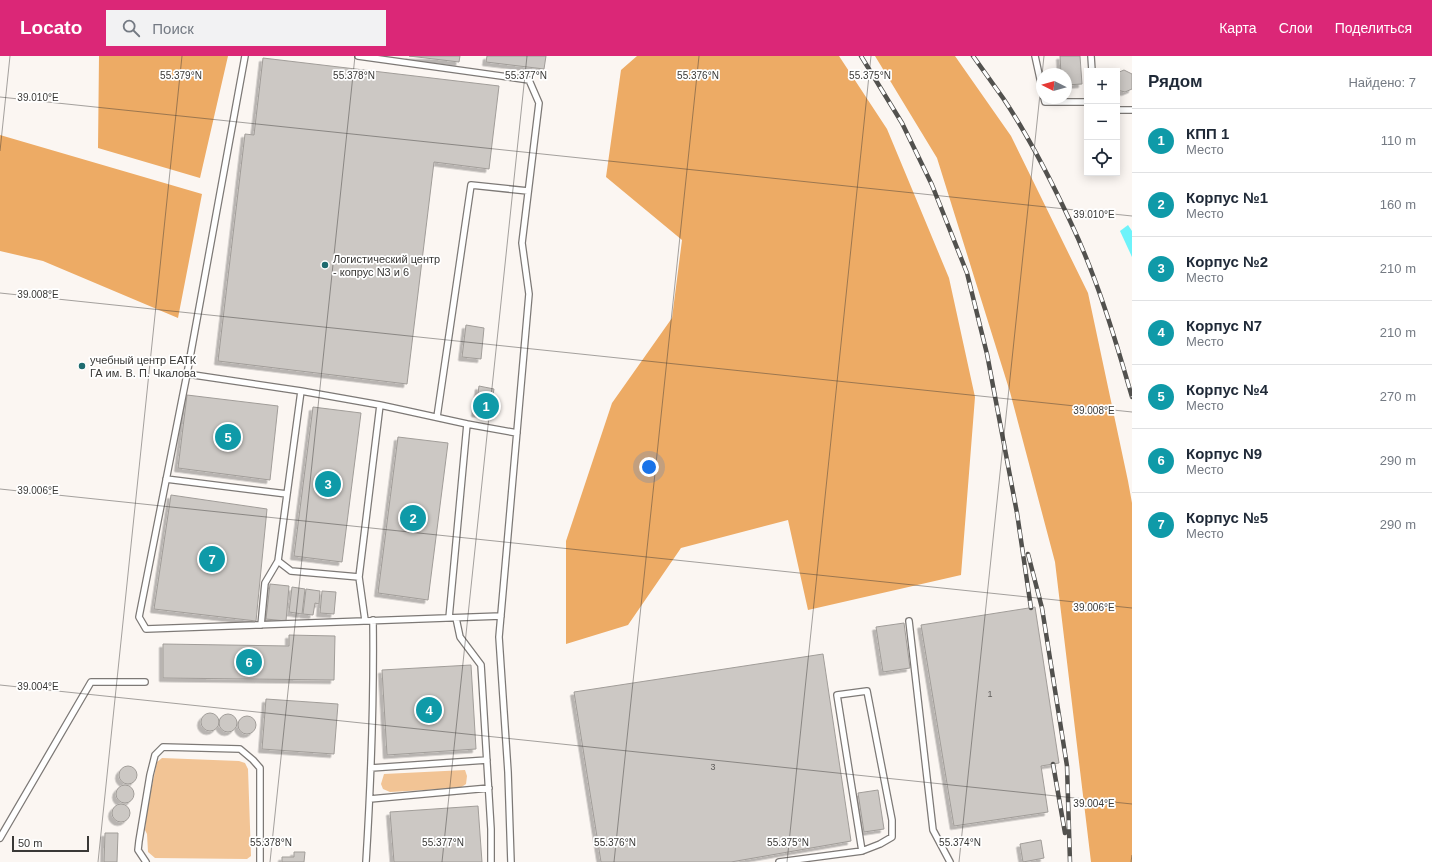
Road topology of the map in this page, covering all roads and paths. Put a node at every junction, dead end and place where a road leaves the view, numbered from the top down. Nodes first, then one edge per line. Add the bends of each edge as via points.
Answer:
1 (245, 56) edge
2 (358, 56) edge
3 (1035, 56) edge
4 (1091, 56) edge
5 (1038, 68) edge
6 (1092, 68) edge
7 (1072, 102) edge
8 (1084, 102) edge
9 (1120, 110) edge
10 (1132, 110) edge
11 (528, 191) junction
12 (187, 374) junction
13 (301, 391) junction
14 (380, 405) junction
15 (437, 417) junction
16 (467, 424) junction
17 (517, 433) junction
18 (166, 479) junction
19 (287, 494) junction
20 (278, 561) junction
21 (359, 577) junction
22 (501, 616) junction
23 (448, 618) junction
24 (456, 618) junction
25 (365, 620) junction
26 (373, 620) junction
27 (909, 621) dead end
28 (261, 625) junction
29 (144, 682) dead end
30 (487, 760) junction
31 (371, 768) junction
32 (489, 788) junction
33 (370, 800) junction
34 (0, 838) edge
35 (862, 851) junction
36 (146, 862) edge
37 (260, 862) edge
38 (366, 862) edge
39 (491, 862) edge
40 (511, 862) edge
41 (780, 862) edge
42 (950, 862) edge

1 - 12 lane
2 - 11 lane via 529,80 539,103
3 - 5 lane
4 - 6 lane
7 - 8 lane
9 - 10 lane
11 - 15 lane via 471,185
11 - 17 lane via 522,243 529,294
12 - 13 lane
12 - 18 lane
13 - 14 lane
13 - 19 lane
14 - 15 lane
14 - 21 lane
15 - 16 lane
16 - 17 lane
16 - 23 lane
17 - 22 lane
18 - 19 lane
18 - 28 lane via 138,617 146,629
19 - 20 lane
20 - 21 lane via 291,571
20 - 28 lane via 265,583
21 - 25 lane
22 - 24 lane
22 - 40 lane via 499,637
23 - 24 lane
23 - 26 lane
24 - 30 lane via 460,637 481,665
25 - 26 lane
25 - 28 lane
26 - 31 lane
27 - 42 lane via 933,830
29 - 34 lane via 91,682
30 - 31 lane
30 - 32 lane
31 - 33 lane
32 - 33 lane
32 - 39 lane
33 - 38 lane
35 - 35 lane via 837,695 867,691 892,820 892,837
35 - 41 lane
36 - 37 lane via 138,850 138,841 155,755 163,747 240,749 260,768

